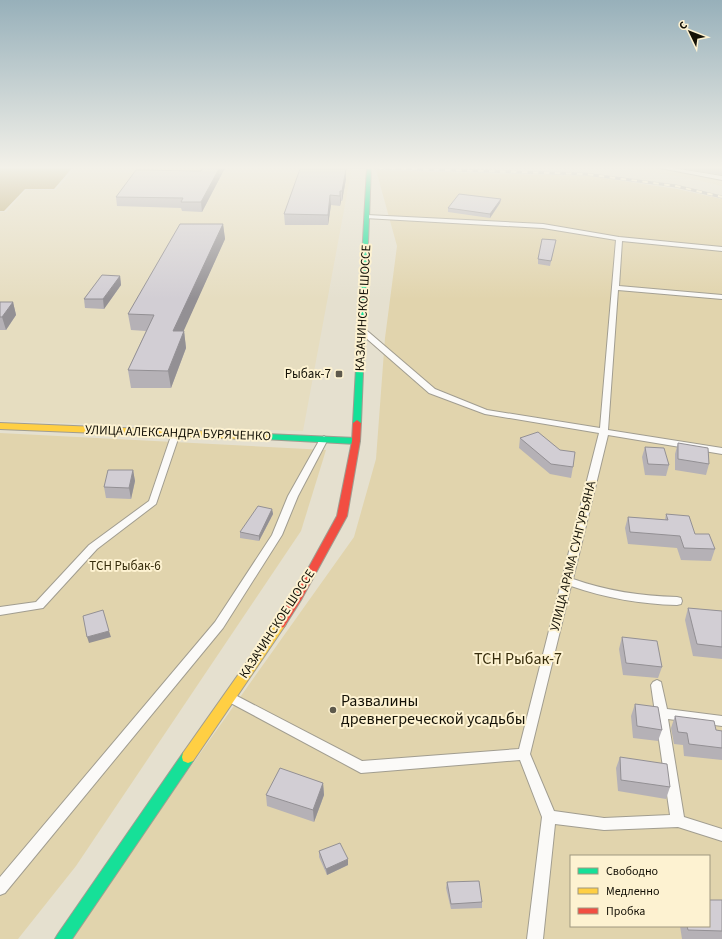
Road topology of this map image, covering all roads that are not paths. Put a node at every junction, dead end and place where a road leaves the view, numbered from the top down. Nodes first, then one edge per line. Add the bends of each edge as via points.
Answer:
1 (367, 211) edge
2 (367, 217) junction
3 (620, 239) junction
4 (722, 249) edge
5 (615, 288) junction
6 (722, 297) edge
7 (362, 331) junction
8 (0, 426) edge
9 (604, 432) junction
10 (176, 433) junction
11 (324, 439) junction
12 (356, 441) junction
13 (722, 451) edge
14 (567, 581) junction
15 (677, 601) dead end
16 (0, 611) edge
17 (657, 684) dead end
18 (229, 697) junction
19 (661, 713) junction
20 (722, 721) edge
21 (524, 754) junction
22 (549, 817) junction
23 (678, 821) junction
24 (722, 835) edge
25 (0, 888) edge
26 (63, 939) edge
27 (535, 939) edge

1 - 2 main road, КАЗАЧИНСКОЕ ШОССЕ
2 - 3 lane via 543,226
2 - 7 main road, КАЗАЧИНСКОЕ ШОССЕ
3 - 4 lane
3 - 5 lane, УЛИЦА АРАМА СУНГУРЬЯНА
5 - 6 lane
5 - 9 lane, УЛИЦА АРАМА СУНГУРЬЯНА
7 - 9 lane via 432,392 485,412
7 - 12 main road, КАЗАЧИНСКОЕ ШОССЕ
8 - 10 main road, УЛИЦА АЛЕКСАНДРА БУРЯЧЕНКО
9 - 13 lane
9 - 14 lane, УЛИЦА АРАМА СУНГУРЬЯНА
10 - 11 main road, УЛИЦА АЛЕКСАНДРА БУРЯЧЕНКО
10 - 16 lane via 153,502 93,546 38,605
11 - 12 main road, УЛИЦА АЛЕКСАНДРА БУРЯЧЕНКО
11 - 25 lane via 293,496 277,535 218,626
12 - 18 main road, КАЗАЧИНСКОЕ ШОССЕ via 342,516 296,600
14 - 15 lane via 599,592 643,601
14 - 21 lane, УЛИЦА АРАМА СУНГУРЬЯНА
17 - 19 lane
18 - 21 lane via 361,767
18 - 26 main road, КАЗАЧИНСКОЕ ШОССЕ
19 - 20 lane
19 - 23 lane
21 - 22 lane
22 - 23 lane via 604,824
22 - 27 lane
23 - 24 lane

